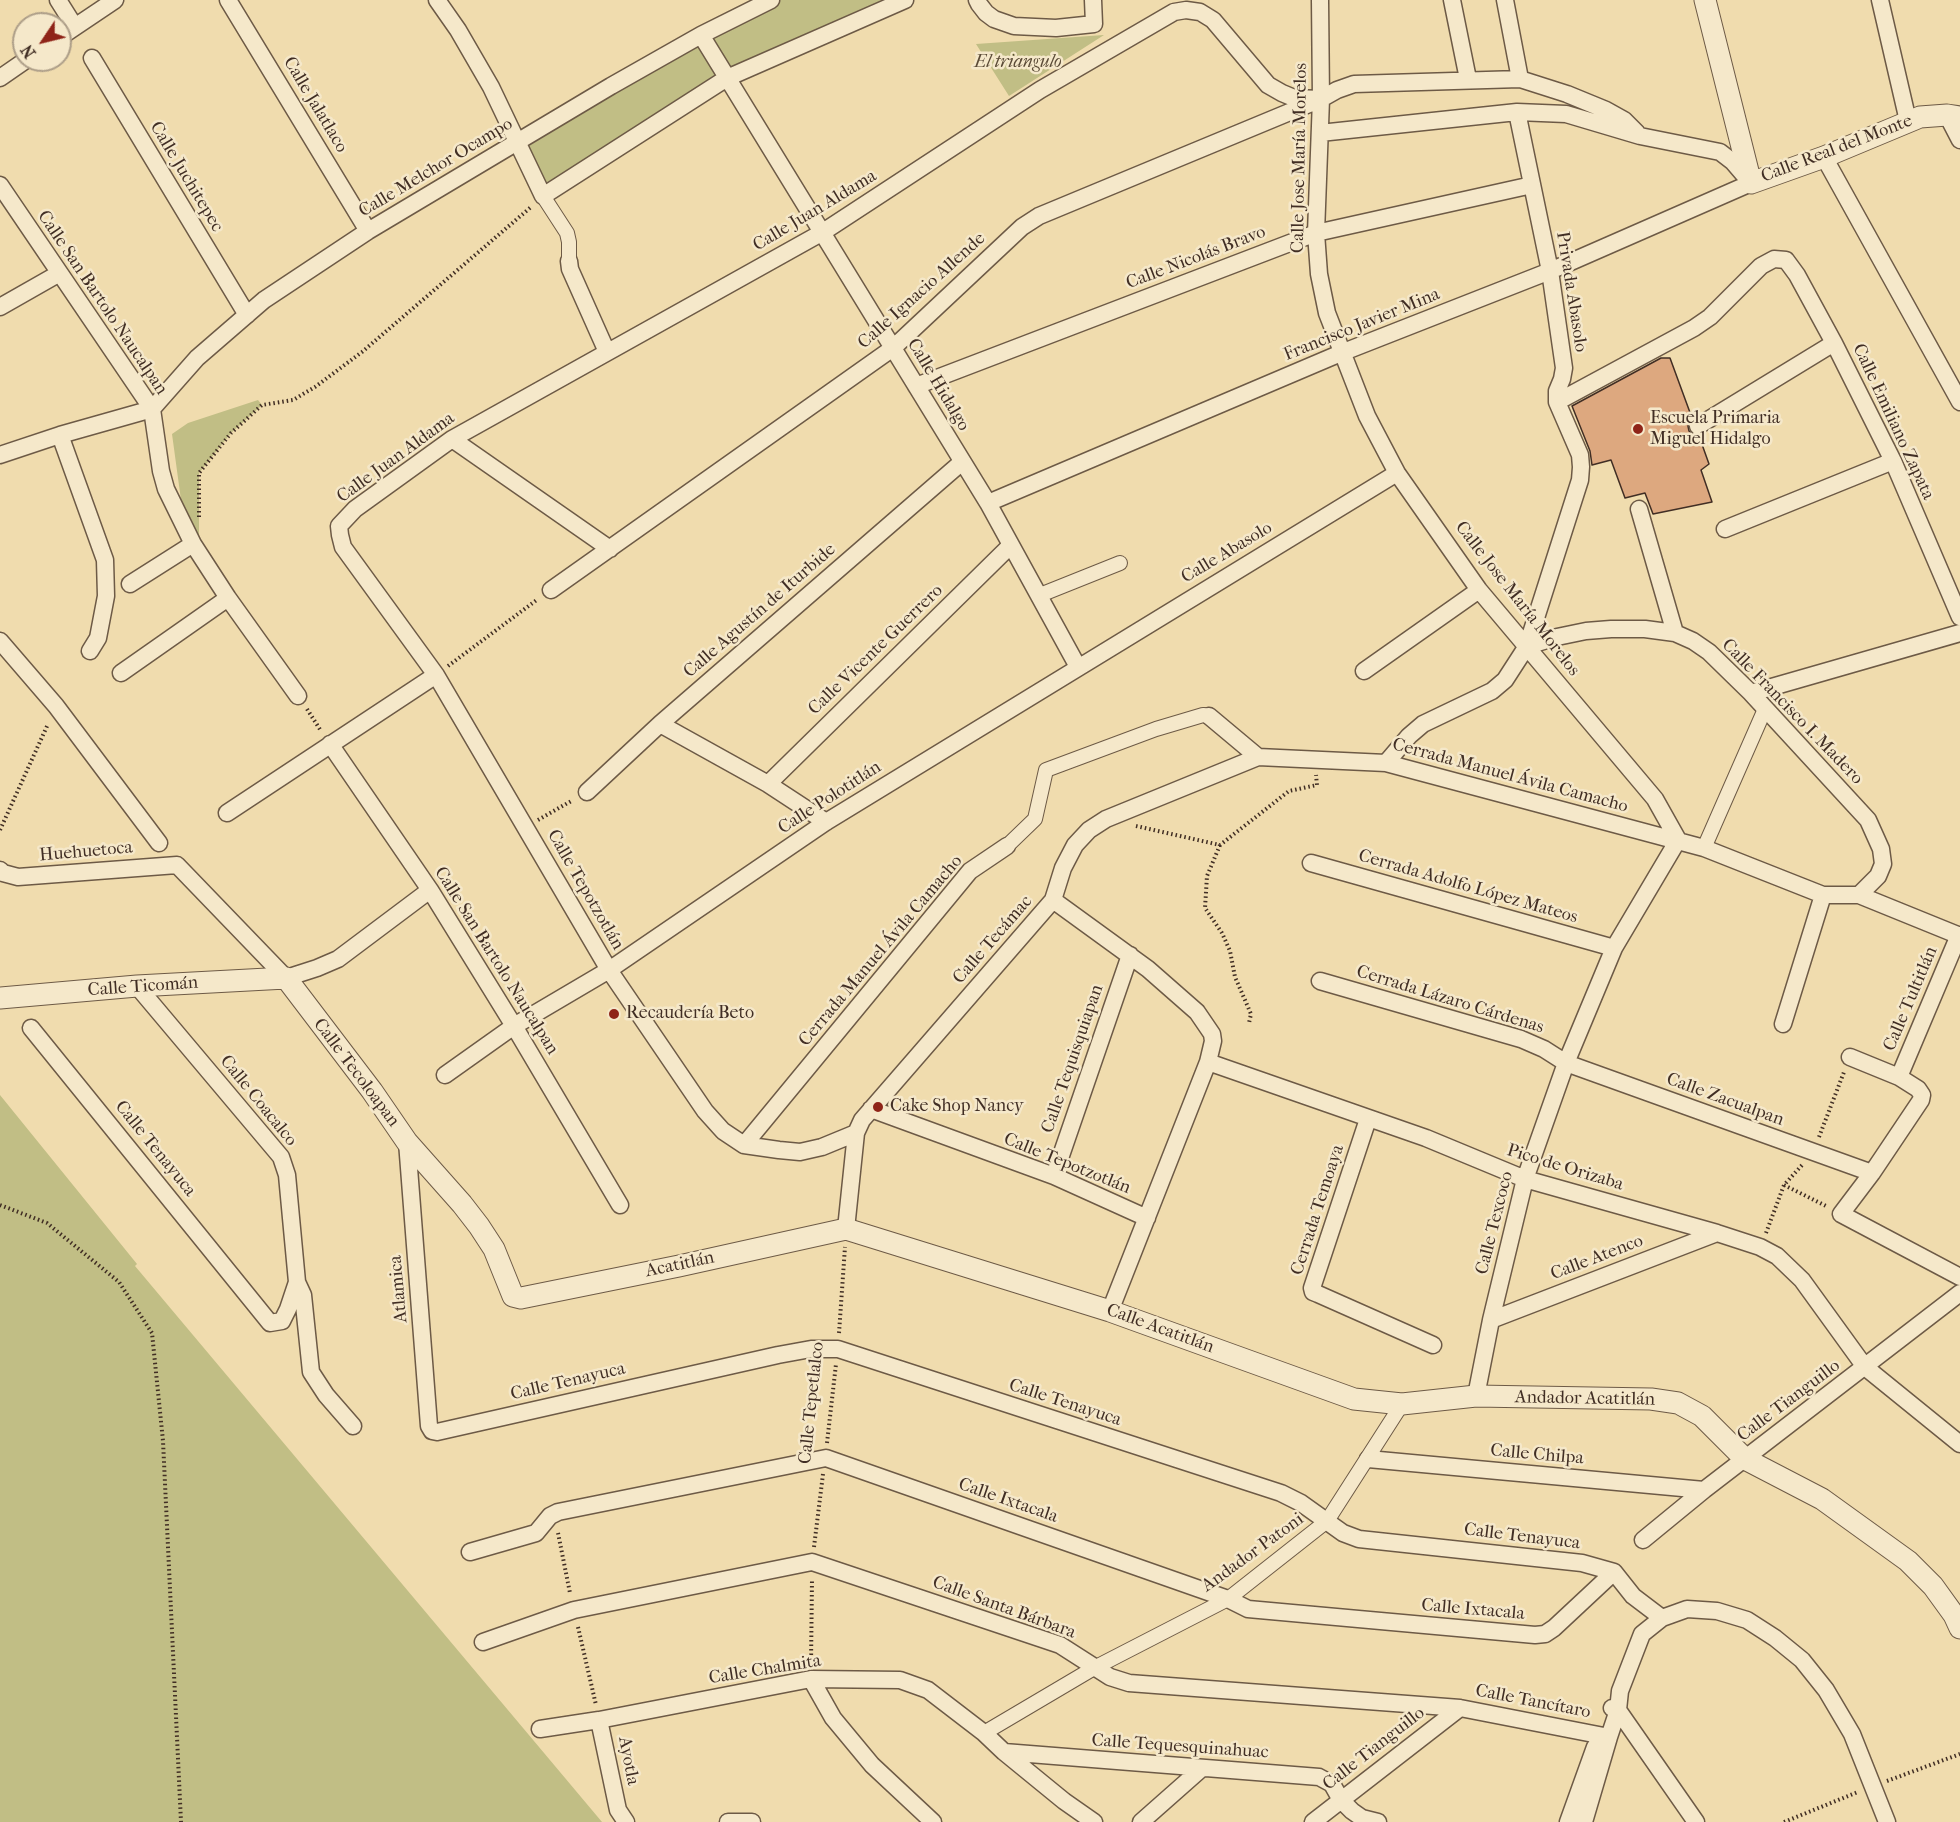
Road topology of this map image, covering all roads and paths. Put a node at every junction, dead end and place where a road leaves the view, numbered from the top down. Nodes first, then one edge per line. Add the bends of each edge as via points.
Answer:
1 (58, 0) edge
2 (116, 0) edge
3 (228, 0) edge
4 (437, 0) edge
5 (771, 0) edge
6 (905, 0) edge
7 (977, 0) edge
8 (1093, 0) edge
9 (1320, 0) edge
10 (1452, 0) edge
11 (1505, 0) edge
12 (1705, 0) edge
13 (1880, 0) edge
14 (75, 27) junction
15 (72, 29) edge
16 (701, 35) junction
17 (92, 58) dead end
18 (727, 78) junction
19 (1468, 79) junction
20 (1520, 79) junction
21 (1321, 99) junction
22 (1517, 112) junction
23 (1953, 116) edge
24 (1908, 121) junction
25 (1320, 133) junction
26 (1640, 136) junction
27 (1960, 140) edge
28 (518, 142) junction
29 (1824, 157) junction
30 (1751, 183) junction
31 (0, 185) edge
32 (1532, 185) junction
33 (543, 196) junction
34 (368, 231) junction
35 (823, 232) junction
36 (1316, 233) junction
37 (569, 261) joint
38 (1550, 271) junction
39 (58, 274) junction
40 (0, 307) edge
41 (247, 315) junction
42 (1834, 343) junction
43 (893, 348) junction
44 (607, 352) junction
45 (1341, 353) junction
46 (916, 386) junction
47 (1557, 402) junction
48 (1960, 402) edge
49 (152, 409) junction
50 (1698, 426) dead end
51 (60, 435) junction
52 (452, 439) junction
53 (0, 455) edge
54 (1893, 461) junction
55 (962, 462) junction
56 (1397, 473) junction
57 (988, 503) junction
58 (1639, 509) dead end
59 (1725, 529) dead end
60 (193, 544) junction
61 (1011, 545) junction
62 (343, 547) joint
63 (610, 549) junction
64 (1120, 563) dead end
65 (130, 584) dead end
66 (551, 590) joint
67 (1479, 590) junction
68 (1040, 595) junction
69 (228, 598) junction
70 (1960, 617) edge
71 (1674, 633) junction
72 (1960, 633) edge
73 (0, 641) edge
74 (1527, 646) junction
75 (90, 651) dead end
76 (1078, 667) junction
77 (1364, 671) dead end
78 (121, 673) dead end
79 (436, 675) junction
80 (1751, 693) junction
81 (298, 696) joint
82 (56, 706) junction
83 (1765, 709) junction
84 (1209, 716) joint
85 (660, 724) junction
86 (330, 744) junction
87 (1258, 757) junction
88 (1314, 759) junction
89 (1386, 763) junction
90 (768, 784) junction
91 (587, 792) joint
92 (227, 813) dead end
93 (1106, 819) junction
94 (826, 822) junction
95 (525, 828) junction
96 (0, 830) edge
97 (1678, 840) junction
98 (159, 843) dead end
99 (1220, 844) junction
100 (1007, 846) joint
101 (1704, 848) junction
102 (1311, 863) dead end
103 (177, 865) joint
104 (0, 870) edge
105 (430, 890) junction
106 (1858, 894) junction
107 (1823, 895) junction
108 (1053, 900) junction
109 (1959, 936) edge
110 (1614, 948) junction
111 (1130, 955) junction
112 (609, 970) junction
113 (285, 978) junction
114 (1320, 981) dead end
115 (137, 986) junction
116 (0, 998) edge
117 (1249, 1023) dead end
118 (1783, 1024) dead end
119 (514, 1026) junction
120 (31, 1028) dead end
121 (1850, 1057) joint
122 (1208, 1062) junction
123 (1566, 1063) junction
124 (445, 1076) dead end
125 (1899, 1077) junction
126 (871, 1109) junction
127 (1368, 1119) junction
128 (856, 1132) junction
129 (407, 1142) junction
130 (744, 1145) junction
131 (1812, 1153) junction
132 (1872, 1173) junction
133 (1054, 1176) junction
134 (1525, 1179) junction
135 (1784, 1185) junction
136 (0, 1204) edge
137 (620, 1205) dead end
138 (1841, 1214) junction
139 (1147, 1218) junction
140 (846, 1229) junction
141 (1717, 1233) junction
142 (1760, 1247) junction
143 (1960, 1277) edge
144 (297, 1282) junction
145 (1960, 1293) edge
146 (513, 1296) joint
147 (1110, 1311) junction
148 (1491, 1320) junction
149 (270, 1323) joint
150 (1432, 1345) dead end
151 (838, 1349) junction
152 (1865, 1367) junction
153 (1476, 1396) junction
154 (1402, 1404) junction
155 (353, 1426) dead end
156 (432, 1431) joint
157 (1960, 1444) edge
158 (826, 1458) junction
159 (1746, 1459) junction
160 (1368, 1460) junction
161 (1704, 1490) junction
162 (1327, 1521) junction
163 (1643, 1540) dead end
164 (470, 1552) dead end
165 (812, 1562) junction
166 (1614, 1572) junction
167 (1228, 1599) junction
168 (1662, 1618) junction
169 (1960, 1628) edge
170 (483, 1642) dead end
171 (1094, 1668) junction
172 (811, 1678) junction
173 (1460, 1708) junction
174 (1613, 1708) junction
175 (599, 1720) junction
176 (540, 1729) dead end
177 (984, 1732) junction
178 (1604, 1735) junction
179 (1004, 1752) junction
180 (1201, 1768) junction
181 (1341, 1800) junction
182 (622, 1816) edge
183 (181, 1822) edge
184 (728, 1822) edge
185 (752, 1822) edge
186 (933, 1822) edge
187 (1094, 1822) edge
188 (1141, 1822) edge
189 (1313, 1822) edge
190 (1378, 1822) edge
191 (1568, 1822) edge
192 (1584, 1822) edge
193 (1696, 1822) edge
194 (1887, 1822) edge

1 - 14 street
2 - 14 street
3 - 34 street, Calle Jalatlaco
4 - 28 street via 491,87
5 - 16 street, Calle Melchor Ocampo
6 - 18 street
7 - 8 street via 994,19 1014,26 1056,28 1094,24
9 - 21 street, Calle Jose María Morelos
10 - 19 street
11 - 20 street
12 - 30 street
13 - 24 street
14 - 15 street
16 - 18 street, Calle Hidalgo
16 - 28 street, Calle Melchor Ocampo
17 - 41 street, Calle Juchitepec
18 - 33 street
18 - 35 street, Calle Hidalgo
19 - 20 street, Calle Ignacio Allende
19 - 21 street, Calle Ignacio Allende via 1354,84
20 - 26 street, Calle Ignacio Allende via 1606,110
21 - 25 street, Calle Jose María Morelos
21 - 35 street, Calle Juan Aldama via 1294,99 1268,85 1213,20 1200,12 1174,12 1040,90
21 - 43 street, Calle Ignacio Allende via 1039,216 1022,227
22 - 25 street
22 - 26 street via 1566,114
22 - 32 street, Privada Abasolo
23 - 24 street, Calle Real del Monte
23 - 27 street
24 - 29 street, Calle Real del Monte
25 - 36 street, Calle Jose María Morelos
26 - 30 street via 1720,152
28 - 33 street
28 - 34 street, Calle Melchor Ocampo
29 - 30 street, Calle Real del Monte
29 - 48 street
30 - 38 street, Francisco Javier Mina
31 - 39 street, Calle San Bartolo Naucalpan
32 - 36 street, Calle Nicolás Bravo
32 - 38 street, Privada Abasolo
33 - 37 street via 567,233
33 - 60 path via 362,352 293,400 262,405 231,433 199,473 199,540
34 - 41 street, Calle Melchor Ocampo
35 - 43 street, Calle Hidalgo
35 - 44 street, Calle Juan Aldama
36 - 45 street, Calle Jose María Morelos via 1327,313
36 - 46 street, Calle Nicolás Bravo
37 - 44 street
38 - 45 street, Francisco Javier Mina
38 - 47 street, Privada Abasolo via 1564,368
39 - 40 street
39 - 49 street, Calle San Bartolo Naucalpan
41 - 49 street, Calle Melchor Ocampo via 197,358
42 - 47 street, Calle Emiliano Zapata via 1797,274 1786,260 1774,259 1761,266 1694,328
42 - 50 street
42 - 54 street, Calle Emiliano Zapata
43 - 46 street, Calle Hidalgo
43 - 63 street, Calle Ignacio Allende
44 - 52 street, Calle Juan Aldama
45 - 56 street, Calle Jose María Morelos via 1367,416
45 - 57 street, Francisco Javier Mina
46 - 55 street, Calle Hidalgo
47 - 74 street via 1580,455 1580,480
49 - 51 street
49 - 60 street, Calle San Bartolo Naucalpan via 160,471
51 - 53 street
51 - 75 street via 105,560 106,596 98,638
52 - 62 street, Calle Juan Aldama via 345,519 339,526
52 - 63 street
54 - 59 street
54 - 70 street, Calle Emiliano Zapata
55 - 57 street, Calle Hidalgo
55 - 85 street, Calle Agustín de Iturbide
56 - 67 street, Calle Jose María Morelos
56 - 76 street, Calle Abasolo
57 - 61 street, Calle Hidalgo
58 - 71 street
60 - 65 street
60 - 69 street, Calle San Bartolo Naucalpan
61 - 68 street, Calle Hidalgo
61 - 90 street, Calle Vicente Guerrero
62 - 79 street, Calle Tepotzotlán
63 - 66 street, Calle Ignacio Allende
64 - 68 street
66 - 79 path
67 - 74 street, Calle Jose María Morelos
67 - 77 street
68 - 76 street, Calle Hidalgo
69 - 78 street
69 - 81 street, Calle San Bartolo Naucalpan
71 - 74 street, Calle Francisco I. Madero via 1611,628
71 - 80 street, Calle Francisco I. Madero via 1709,652
72 - 80 street
73 - 82 street
74 - 89 street via 1500,686 1423,724
74 - 97 street, Calle Jose María Morelos via 1655,799
76 - 94 street, Calle Polotitlán
79 - 86 street
79 - 95 street, Calle Tepotzotlán
80 - 83 street, Calle Francisco I. Madero
81 - 86 path
82 - 96 path
82 - 98 street
83 - 101 street
83 - 106 street, Calle Francisco I. Madero via 1868,820 1883,864 1878,876
84 - 87 street, Cerrada Manuel Ávila Camacho
84 - 100 street, Cerrada Manuel Ávila Camacho via 1156,729 1046,770 1035,819
85 - 90 street
85 - 91 street, Calle Agustín de Iturbide
86 - 92 street
86 - 105 street, Calle San Bartolo Naucalpan
87 - 88 street, Cerrada Manuel Ávila Camacho
87 - 93 street, Cerrada Manuel Ávila Camacho
88 - 89 street, Cerrada Manuel Ávila Camacho
88 - 99 path via 1317,785 1289,791
89 - 97 street, Cerrada Manuel Ávila Camacho
90 - 94 street
91 - 95 path
93 - 99 path
93 - 108 street, Cerrada Manuel Ávila Camacho via 1075,845
94 - 112 street, Calle Polotitlán
95 - 112 street, Calle Tepotzotlán
97 - 101 street
97 - 110 street, Calle Texcoco
99 - 117 path via 1207,876 1205,908 1230,951 1235,977 1251,1014
100 - 130 street, Cerrada Manuel Ávila Camacho via 970,871
101 - 107 street
102 - 110 street, Cerrada Adolfo López Mateos
103 - 104 street, Huehuetoca via 18,877
103 - 113 street, Calle Tecoloapan
105 - 113 street via 338,959
105 - 119 street, Calle San Bartolo Naucalpan
106 - 107 street
106 - 109 street
107 - 118 street
108 - 111 street, Calle Tecámac
108 - 126 street, Calle Tecámac
109 - 125 street, Calle Tultitlán
110 - 123 street, Calle Texcoco
111 - 122 street, Calle Tecámac via 1197,1012 1209,1028 1213,1041
111 - 133 street, Calle Tequisquiapan
112 - 119 street, Calle Polotitlán
112 - 130 street, Calle Tepotzotlán via 705,1111 723,1131
113 - 115 street, Calle Ticomán
113 - 129 street, Calle Tecoloapan
114 - 123 street, Cerrada Lázaro Cárdenas via 1521,1039
115 - 116 street, Calle Ticomán
115 - 144 street, Calle Coacalco via 281,1157 287,1175
119 - 124 street, Calle Polotitlán
119 - 137 street, Calle San Bartolo Naucalpan
120 - 149 street, Calle Tenayuca
121 - 125 street, Calle Tultitlán
121 - 131 path
122 - 127 street, Pico de Orizaba
122 - 139 street, Calle Tecámac
123 - 131 street, Calle Zacualpan
123 - 134 street, Calle Texcoco
125 - 132 street, Calle Tultitlán via 1918,1089 1921,1100
126 - 128 street, Calle Tecámac
126 - 133 street, Calle Tepotzotlán
127 - 134 street, Pico de Orizaba
127 - 150 street, Cerrada Temoaya via 1313,1292
128 - 130 street, Calle Tepotzotlán via 800,1152
128 - 140 street
129 - 146 street, Calle Tecoloapan via 479,1226 494,1249
129 - 156 street, Atlamica
131 - 132 street, Calle Zacualpan
131 - 135 path
132 - 138 street, Calle Tultitlán
133 - 139 street, Calle Tepotzotlán
134 - 141 street, Pico de Orizaba
134 - 148 street, Calle Texcoco
135 - 138 path
135 - 142 path
136 - 183 path via 47,1223 119,1282 152,1333 163,1441
138 - 143 street
139 - 147 street, Calle Tecámac
140 - 146 street, Acatitlán via 521,1298
140 - 147 street, Calle Acatitlán
140 - 151 path, Calle Tepetlalco
141 - 142 street, Pico de Orizaba
141 - 148 street, Calle Atenco
142 - 152 street, Pico de Orizaba via 1778,1256 1802,1280
144 - 149 street, Calle Coacalco via 282,1321
144 - 155 street via 303,1295 310,1372
145 - 152 street, Calle Tianguillo
147 - 154 street, Calle Acatitlán via 1354,1399
148 - 153 street, Calle Texcoco
151 - 156 street, Calle Tenayuca via 778,1355
151 - 158 path, Calle Tepetlalco
151 - 162 street, Calle Tenayuca via 1281,1493
152 - 157 street, Pico de Orizaba
152 - 159 street, Calle Tianguillo
153 - 154 street, Calle Acatitlán
153 - 159 street, Andador Acatitlán via 1651,1399 1678,1403 1702,1416
154 - 160 street, Andador Patoni
158 - 164 street via 558,1512 536,1533
158 - 165 path, Calle Tepetlalco
158 - 167 street, Calle Ixtacala
159 - 161 street, Calle Tianguillo
159 - 169 street, Andador Acatitlán via 1822,1499 1908,1561 1933,1586
160 - 161 street, Calle Chilpa
160 - 162 street, Andador Patoni
161 - 163 street, Calle Tianguillo
162 - 166 street, Calle Tenayuca via 1359,1539 1582,1563
162 - 167 street, Andador Patoni
165 - 170 street, Calle Santa Bárbara via 574,1610
165 - 171 street, Calle Santa Bárbara via 1060,1645
165 - 172 path, Calle Tepetlalco
166 - 167 street, Calle Ixtacala via 1554,1628 1535,1635 1248,1609
166 - 168 street via 1633,1596
167 - 171 street, Andador Patoni
168 - 174 street via 1642,1634
168 - 194 street via 1687,1609 1717,1611 1747,1620 1802,1660 1826,1690 1852,1734
171 - 173 street, Calle Santa Bárbara via 1129,1683
171 - 177 street, Andador Patoni
172 - 175 street, Calle Chalmita
172 - 177 street, Calle Chalmita via 900,1680 915,1684
172 - 186 street via 833,1718 872,1765
173 - 178 street, Calle Tancítaro
173 - 181 street, Calle Tianguillo
174 - 178 street
174 - 193 street
175 - 176 street, Calle Chalmita
175 - 182 street, Ayotla
177 - 179 street, Calle Chalmita
178 - 191 street
178 - 192 street
179 - 180 street, Calle Tequesquinahuac
179 - 187 street, Calle Chalmita
180 - 181 street, Calle Tequesquinahuac via 1319,1777 1332,1784
180 - 188 street
181 - 189 street, Calle Tianguillo
181 - 190 street, Calle Tequesquinahuac via 1362,1818
184 - 185 street

